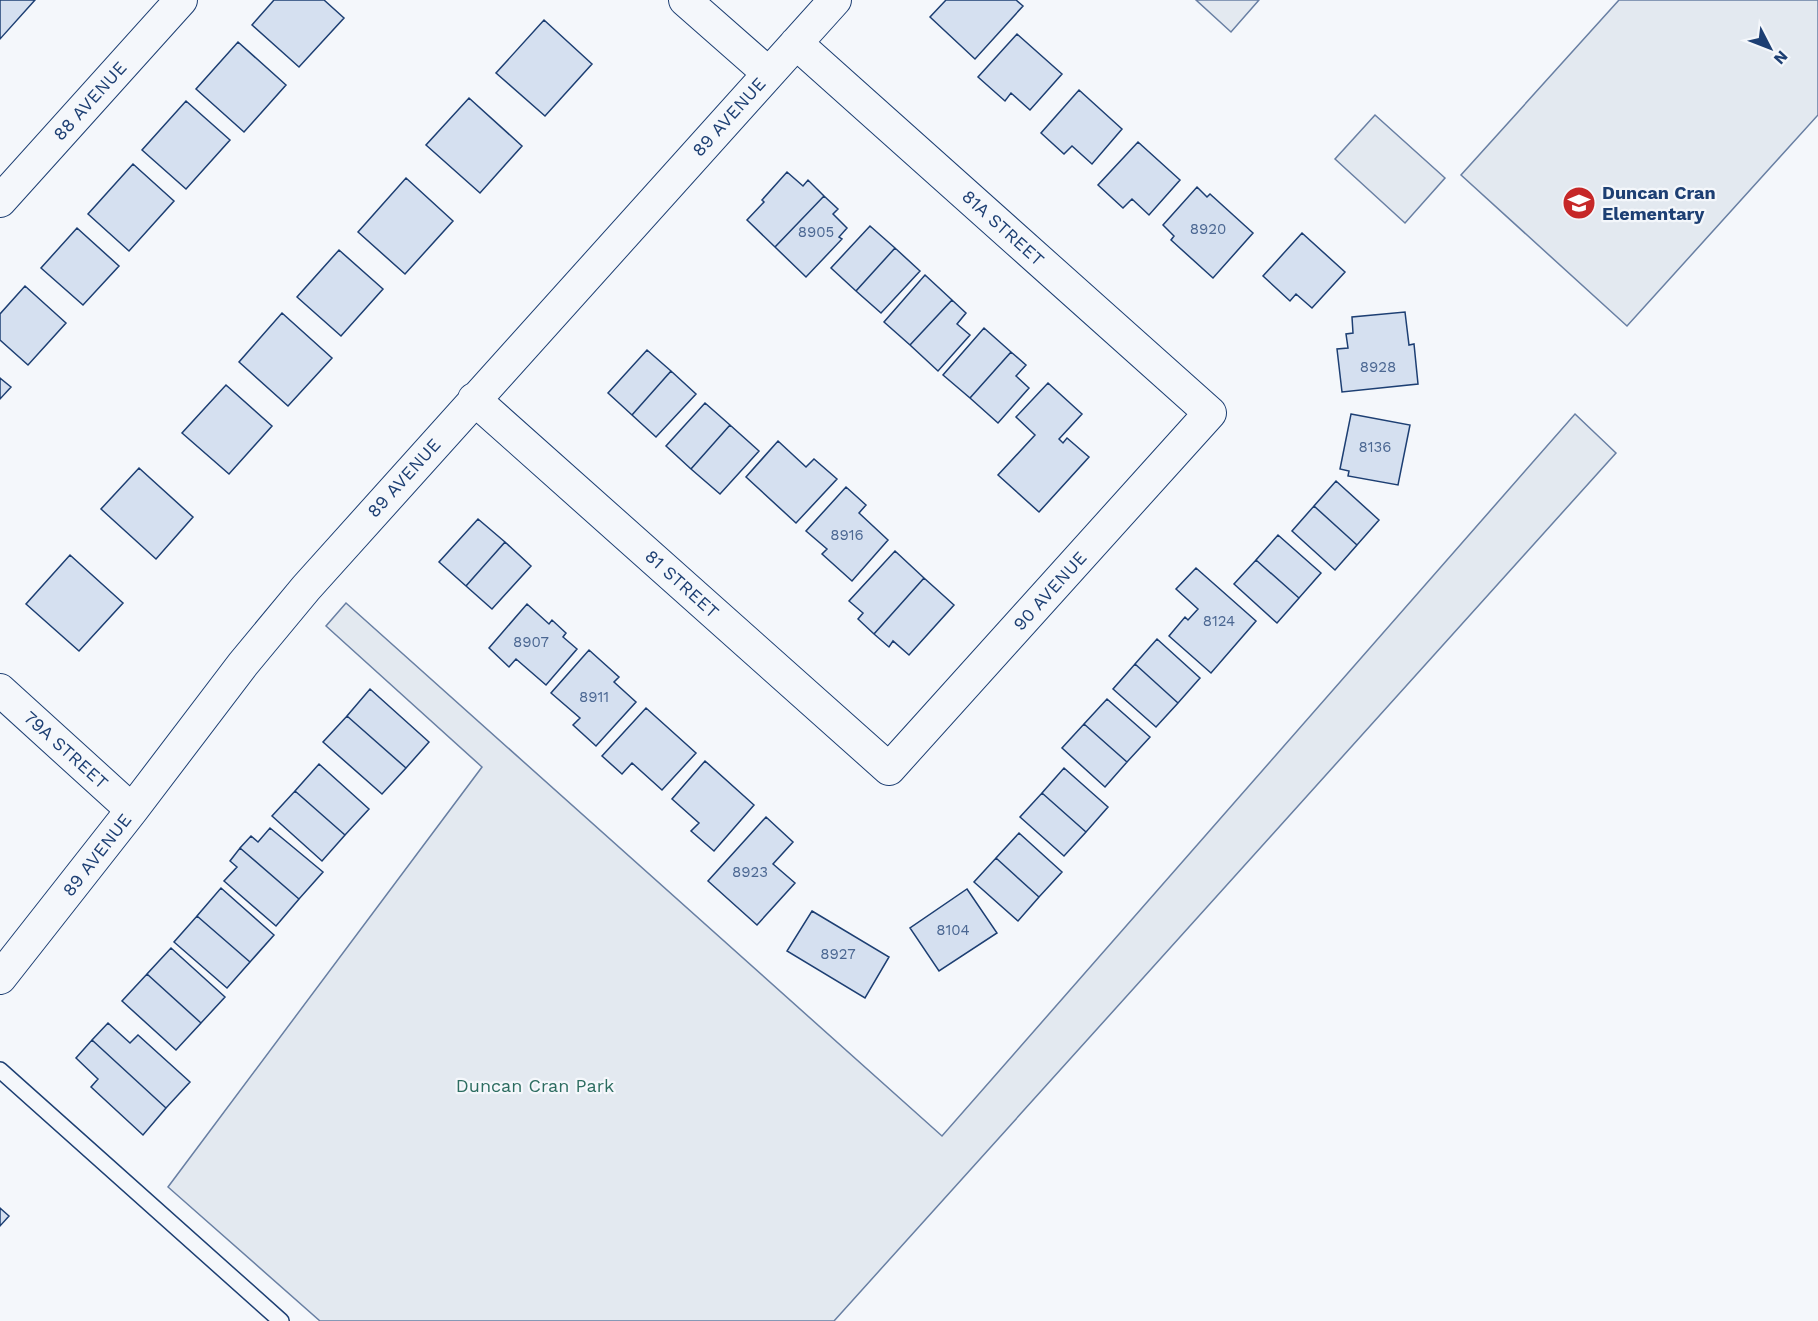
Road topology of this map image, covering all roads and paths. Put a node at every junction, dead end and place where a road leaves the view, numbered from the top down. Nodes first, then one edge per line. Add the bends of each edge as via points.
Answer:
1 (181, 0) edge
2 (685, 0) edge
3 (835, 0) edge
4 (796, 43) junction
5 (768, 73) junction
6 (0, 201) edge
7 (474, 399) junction
8 (1210, 413) joint
9 (0, 690) edge
10 (889, 769) joint
11 (132, 810) junction
12 (0, 978) edge
13 (0, 1070) edge
14 (281, 1321) edge

1 - 6 street, 88 AVENUE
2 - 5 street
3 - 4 street, 89 AVENUE
4 - 5 street, 89 AVENUE
4 - 8 street, 81A STREET
5 - 7 street, 89 AVENUE
7 - 10 street, 81 STREET
7 - 11 street, 89 AVENUE via 306,588
8 - 10 street, 90 AVENUE
9 - 11 street, 79A STREET
11 - 12 street, 89 AVENUE
13 - 14 lane

